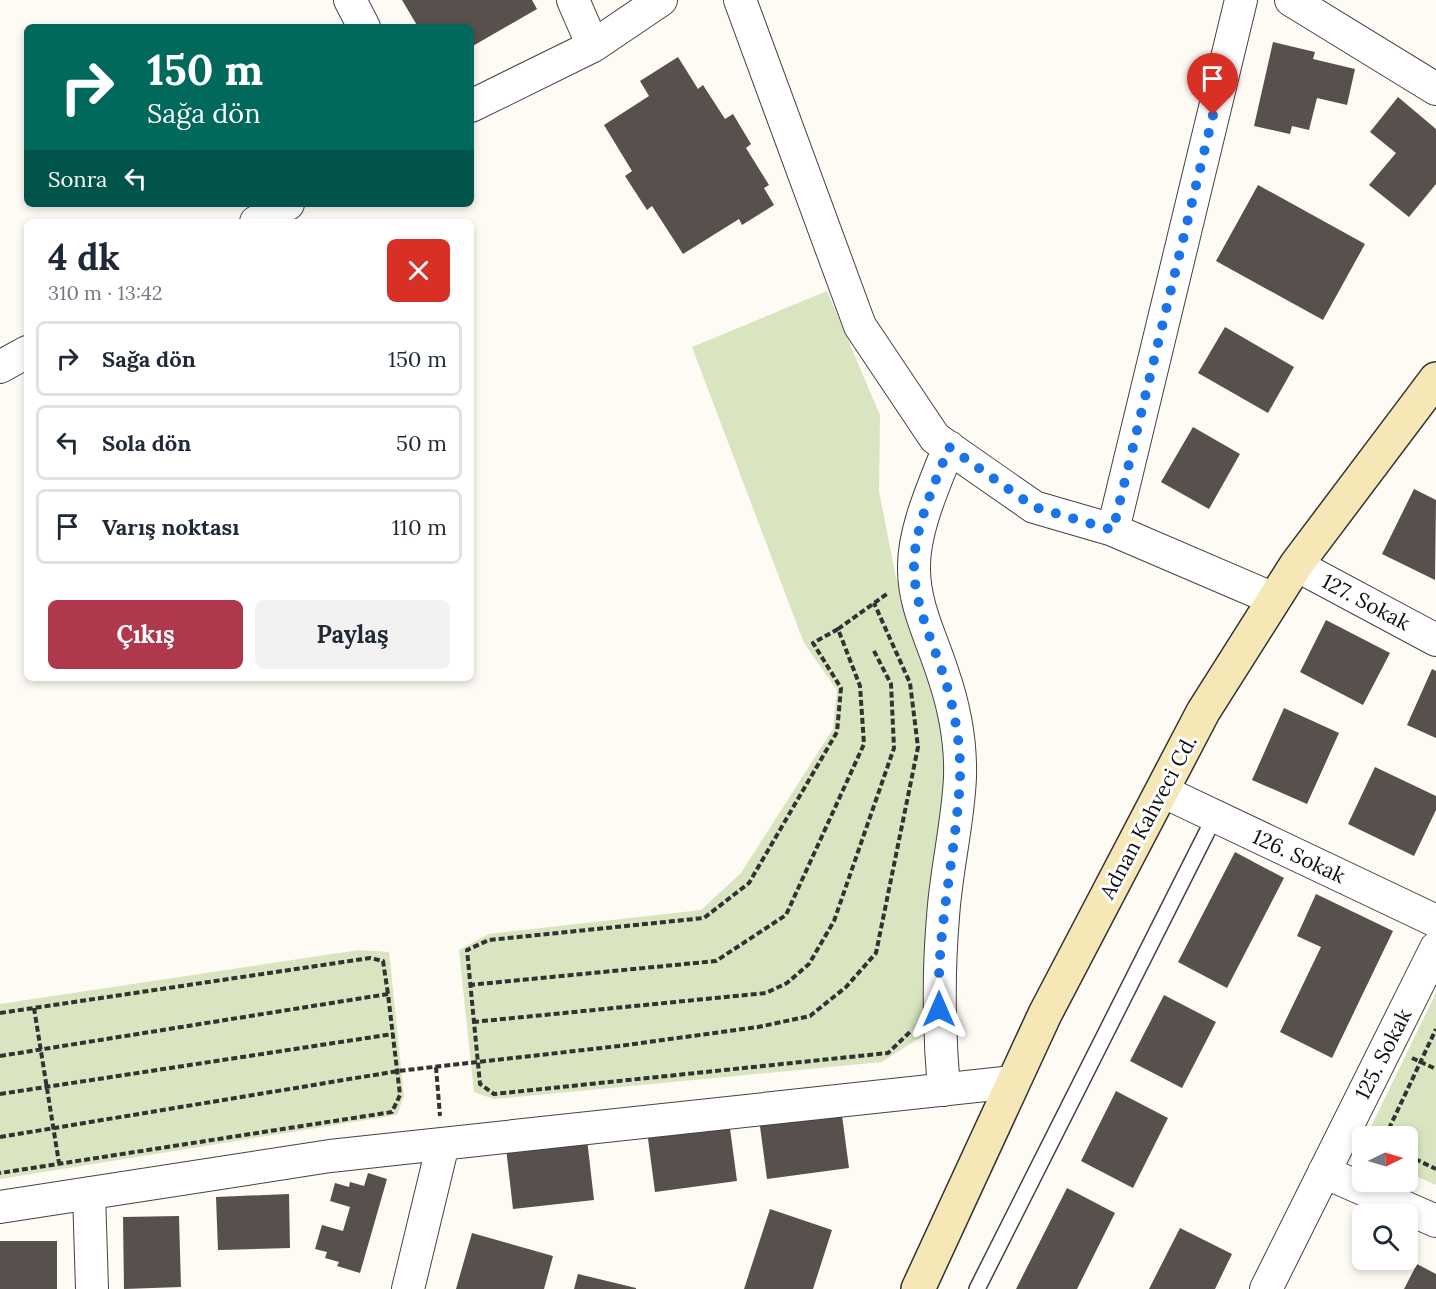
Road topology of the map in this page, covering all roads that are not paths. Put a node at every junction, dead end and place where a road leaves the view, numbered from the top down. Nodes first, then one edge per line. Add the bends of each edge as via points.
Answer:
1 (350, 0) edge
2 (573, 0) edge
3 (661, 0) edge
4 (740, 0) edge
5 (1241, 0) edge
6 (1291, 0) edge
7 (362, 24) edge
8 (593, 45) junction
9 (1436, 89) edge
10 (474, 104) edge
11 (283, 207) edge
12 (261, 219) edge
13 (24, 353) edge
14 (0, 367) edge
15 (1436, 379) edge
16 (949, 447) junction
17 (1113, 530) junction
18 (1296, 565) junction
19 (1274, 599) junction
20 (1436, 640) edge
21 (1162, 791) junction
22 (1215, 816) junction
23 (1436, 921) edge
24 (1436, 948) edge
25 (1013, 1082) junction
26 (944, 1090) junction
27 (443, 1144) junction
28 (1324, 1172) junction
29 (89, 1193) junction
30 (0, 1207) edge
31 (1436, 1221) edge
32 (92, 1289) edge
33 (408, 1289) edge
34 (918, 1289) edge
35 (977, 1289) edge
36 (1266, 1289) edge

1 - 7 street
2 - 8 street
3 - 8 street
4 - 16 street via 860,326 935,438
5 - 17 street
6 - 9 street
8 - 10 street
11 - 12 street
13 - 14 street
15 - 18 street, Adnan Kahveci Cd.
16 - 17 street via 1034,507
16 - 26 street via 930,495 914,554 917,601 951,701 959,752 960,777 938,990
17 - 19 street
18 - 19 street, Adnan Kahveci Cd.
18 - 20 street, 127. Sokak
19 - 21 street, Adnan Kahveci Cd. via 1203,712
21 - 22 street, 126. Sokak
21 - 25 street, Adnan Kahveci Cd.
22 - 23 street, 126. Sokak
22 - 35 lane
24 - 28 street, 125. Sokak
25 - 26 street
25 - 34 street, Adnan Kahveci Cd.
26 - 27 street
27 - 29 street via 330,1156
27 - 33 street
28 - 31 street
28 - 36 street, 125. Sokak
29 - 30 street
29 - 32 street

